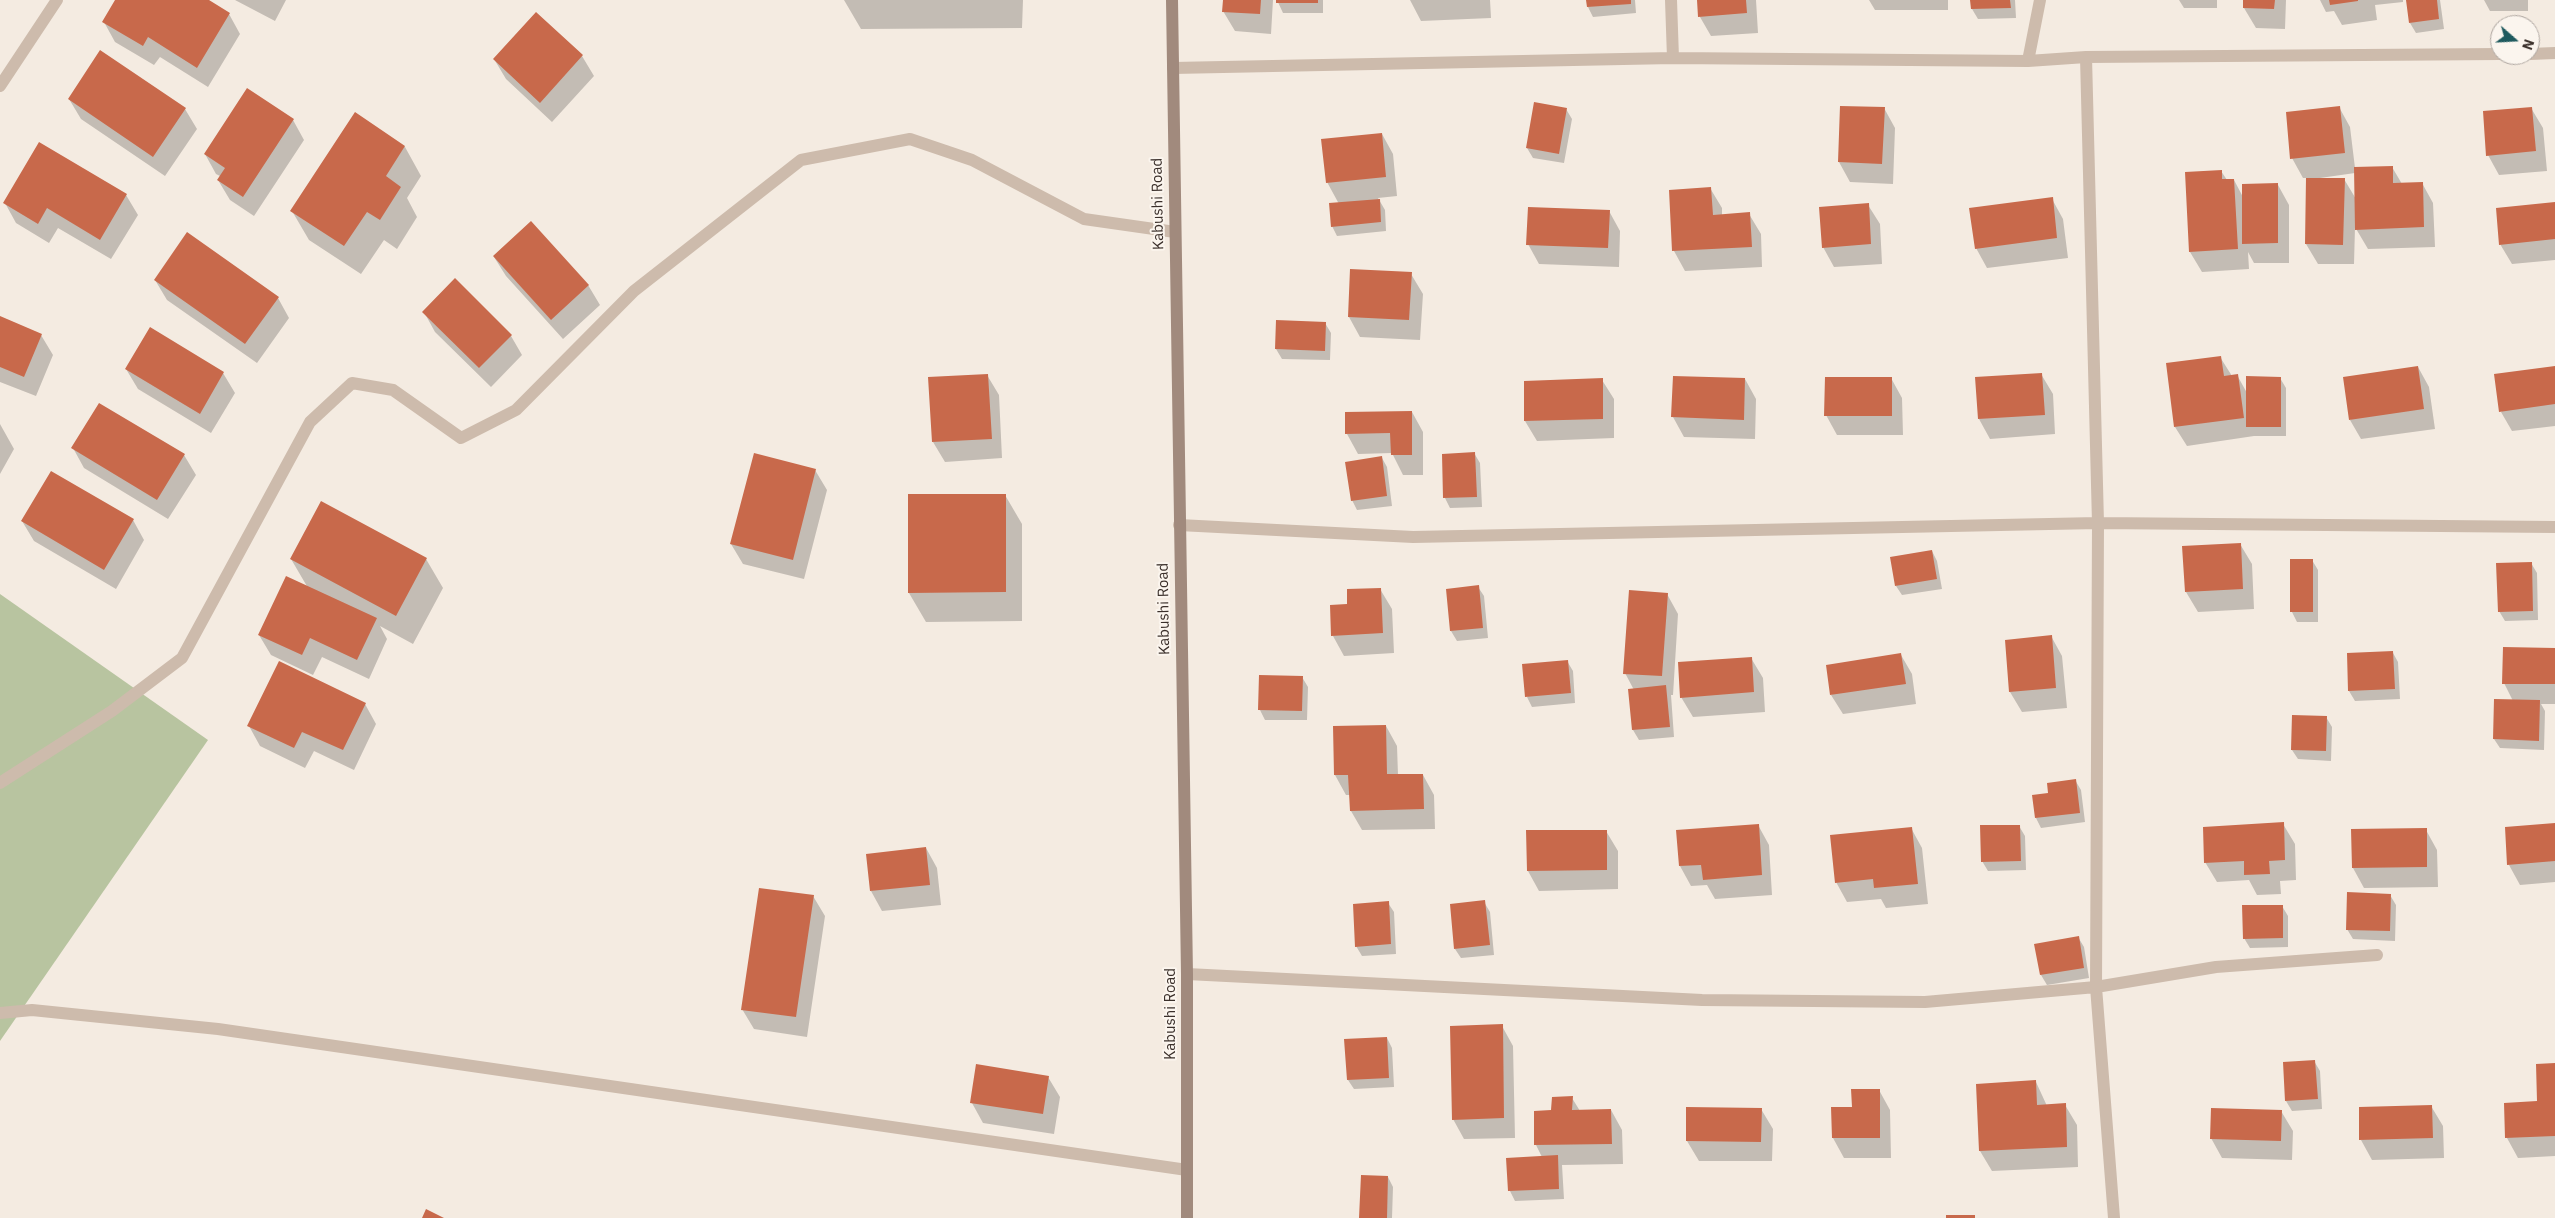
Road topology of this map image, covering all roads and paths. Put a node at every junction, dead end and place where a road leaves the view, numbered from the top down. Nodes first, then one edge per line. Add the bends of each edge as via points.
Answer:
1 (58, 0) edge
2 (1172, 0) edge
3 (1671, 0) edge
4 (2040, 0) edge
5 (2555, 53) edge
6 (2490, 54) edge
7 (2540, 54) edge
8 (1673, 58) junction
9 (2086, 58) junction
10 (2028, 62) junction
11 (1173, 68) junction
12 (0, 86) edge
13 (1175, 232) junction
14 (2098, 522) junction
15 (1179, 525) junction
16 (2555, 527) edge
17 (0, 783) edge
18 (2377, 955) dead end
19 (1187, 974) junction
20 (2096, 987) junction
21 (0, 1013) edge
22 (1187, 1170) junction
23 (1187, 1218) edge
24 (2114, 1218) edge

1 - 12 street
2 - 11 main road, Kabushi Road
3 - 8 street
4 - 10 street
5 - 7 street
6 - 9 street
8 - 10 street
8 - 11 street
9 - 10 street
9 - 14 street
11 - 13 main road, Kabushi Road
13 - 15 main road, Kabushi Road
13 - 17 street via 1084,219 972,160 910,139 801,160 634,292 516,410 461,438 393,390 352,383 310,422 182,658 112,711
14 - 15 street via 1413,536
14 - 16 street
14 - 20 street
15 - 19 main road, Kabushi Road
18 - 20 street via 2216,967
19 - 20 street via 1702,1000 1925,1002
19 - 22 main road, Kabushi Road
20 - 24 street
21 - 22 street via 32,1010 218,1029
22 - 23 main road, Kabushi Road

